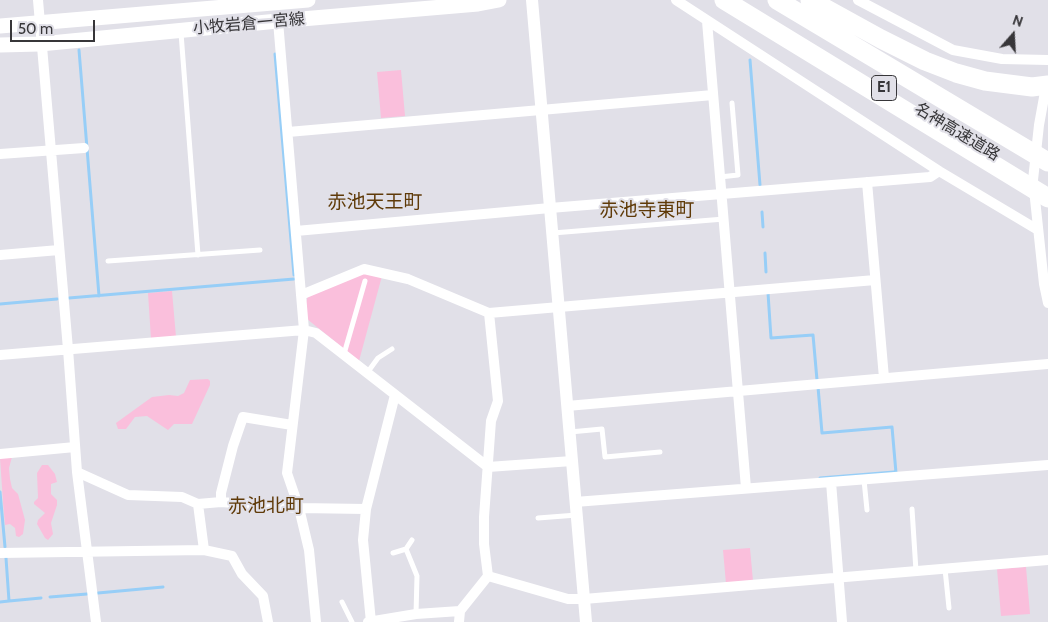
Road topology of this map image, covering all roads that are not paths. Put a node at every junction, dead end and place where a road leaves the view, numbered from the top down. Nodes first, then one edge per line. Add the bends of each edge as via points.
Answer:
1 (38, 0) edge
2 (308, 0) edge
3 (498, 0) edge
4 (532, 0) edge
5 (676, 0) edge
6 (724, 0) edge
7 (739, 0) edge
8 (777, 0) edge
9 (810, 0) edge
10 (858, 0) edge
11 (276, 1) edge
12 (278, 21) junction
13 (707, 21) junction
14 (39, 23) junction
15 (0, 26) edge
16 (181, 30) junction
17 (40, 44) junction
18 (0, 45) edge
19 (1048, 60) edge
20 (1043, 83) edge
21 (713, 95) junction
22 (732, 103) dead end
23 (541, 109) junction
24 (288, 132) junction
25 (84, 148) dead end
26 (50, 150) junction
27 (0, 154) edge
28 (1048, 162) edge
29 (939, 170) junction
30 (720, 177) junction
31 (1028, 180) junction
32 (867, 182) junction
33 (1048, 185) edge
34 (721, 194) junction
35 (1048, 198) edge
36 (550, 208) junction
37 (724, 219) junction
38 (1038, 230) junction
39 (296, 231) junction
40 (553, 233) junction
41 (59, 250) junction
42 (260, 250) dead end
43 (198, 255) junction
44 (0, 256) edge
45 (108, 261) dead end
46 (875, 280) junction
47 (365, 281) dead end
48 (730, 293) junction
49 (301, 295) junction
50 (1048, 303) edge
51 (559, 308) junction
52 (489, 313) junction
53 (304, 330) junction
54 (68, 349) junction
55 (392, 349) dead end
56 (344, 354) junction
57 (0, 355) edge
58 (1048, 364) edge
59 (367, 373) junction
60 (884, 378) junction
61 (738, 391) junction
62 (395, 394) junction
63 (567, 406) junction
64 (292, 425) junction
65 (570, 432) junction
66 (75, 447) junction
67 (660, 452) dead end
68 (0, 454) edge
69 (572, 461) junction
70 (1048, 465) edge
71 (488, 466) junction
72 (77, 472) junction
73 (864, 480) junction
74 (831, 482) junction
75 (746, 488) junction
76 (221, 502) junction
77 (198, 504) junction
78 (299, 508) junction
79 (576, 508) junction
80 (366, 509) junction
81 (912, 509) dead end
82 (867, 510) dead end
83 (538, 518) dead end
84 (412, 540) dead end
85 (406, 549) junction
86 (204, 550) junction
87 (87, 551) junction
88 (0, 552) edge
89 (393, 553) dead end
90 (1048, 560) edge
91 (946, 569) junction
92 (916, 571) junction
93 (488, 576) junction
94 (838, 578) junction
95 (584, 599) junction
96 (342, 602) dead end
97 (949, 608) dead end
98 (416, 614) junction
99 (459, 617) edge
100 (96, 622) edge
101 (268, 622) edge
102 (316, 622) edge
103 (352, 622) edge
104 (369, 622) edge
105 (586, 622) edge
106 (842, 622) edge

1 - 14 street
2 - 11 main road, 小牧岩倉一宮線
3 - 12 main road, 小牧岩倉一宮線
4 - 23 street
5 - 13 street
6 - 31 highway
7 - 31 highway, 名神高速道路 / E1
8 - 28 highway, 名神高速道路 / E1
9 - 20 highway via 881,39 948,70 985,81
10 - 19 street via 953,50 1002,59
11 - 14 main road, 小牧岩倉一宮線
12 - 16 main road, 小牧岩倉一宮線
12 - 24 street
13 - 21 street
13 - 29 street
14 - 15 main road, 小牧岩倉一宮線
14 - 17 street
16 - 17 main road, 小牧岩倉一宮線
16 - 43 lane
17 - 18 main road, 小牧岩倉一宮線
17 - 26 street
20 - 38 street via 1033,180
21 - 23 street
21 - 30 street
22 - 30 lane via 738,175
23 - 24 street
23 - 36 street
24 - 39 street
25 - 26 street
26 - 27 street
26 - 41 street
29 - 32 street via 930,177
29 - 38 street
30 - 34 street
31 - 33 highway, 名神高速道路 / E1
31 - 35 highway
32 - 34 street
32 - 46 street
34 - 36 street
34 - 37 street
36 - 39 street
36 - 40 street
37 - 40 lane
37 - 48 street
38 - 50 street
39 - 49 street
40 - 51 street
41 - 44 street
41 - 54 street
42 - 43 lane
43 - 45 lane
46 - 48 street
46 - 60 street
47 - 56 lane
48 - 51 street
48 - 61 street
49 - 52 street via 364,269 408,279
49 - 53 street
51 - 52 street
51 - 63 street
52 - 71 street via 498,401 491,421
53 - 54 street
53 - 56 street via 316,332
53 - 64 street
54 - 57 street
54 - 66 street
55 - 59 lane via 378,358
56 - 59 street
58 - 60 street
59 - 62 street
60 - 61 street
61 - 63 street
61 - 75 street
62 - 71 street
62 - 80 street
63 - 65 street
64 - 76 street via 243,416
64 - 78 street via 287,473
65 - 67 lane via 602,429 605,457
65 - 69 street
66 - 68 street
66 - 72 street
69 - 71 street
69 - 79 street
70 - 73 street
71 - 93 street via 484,517
72 - 77 street via 128,495 182,498
72 - 87 street
73 - 74 street
73 - 82 lane
74 - 75 street
74 - 94 street
75 - 79 street
76 - 77 street
76 - 78 street
77 - 86 street
78 - 80 street
78 - 102 street via 309,550
79 - 83 lane
79 - 95 street
80 - 104 street via 363,540
81 - 92 lane
84 - 85 lane
85 - 89 lane
85 - 98 lane via 417,576
86 - 87 street
86 - 101 street via 232,556 242,574 263,596
87 - 88 street
87 - 100 street
90 - 91 street
91 - 92 street
91 - 97 lane
92 - 94 street
93 - 95 street via 568,599
93 - 99 street
94 - 95 street
94 - 106 street
95 - 105 street
96 - 103 lane
98 - 99 street
98 - 104 street

